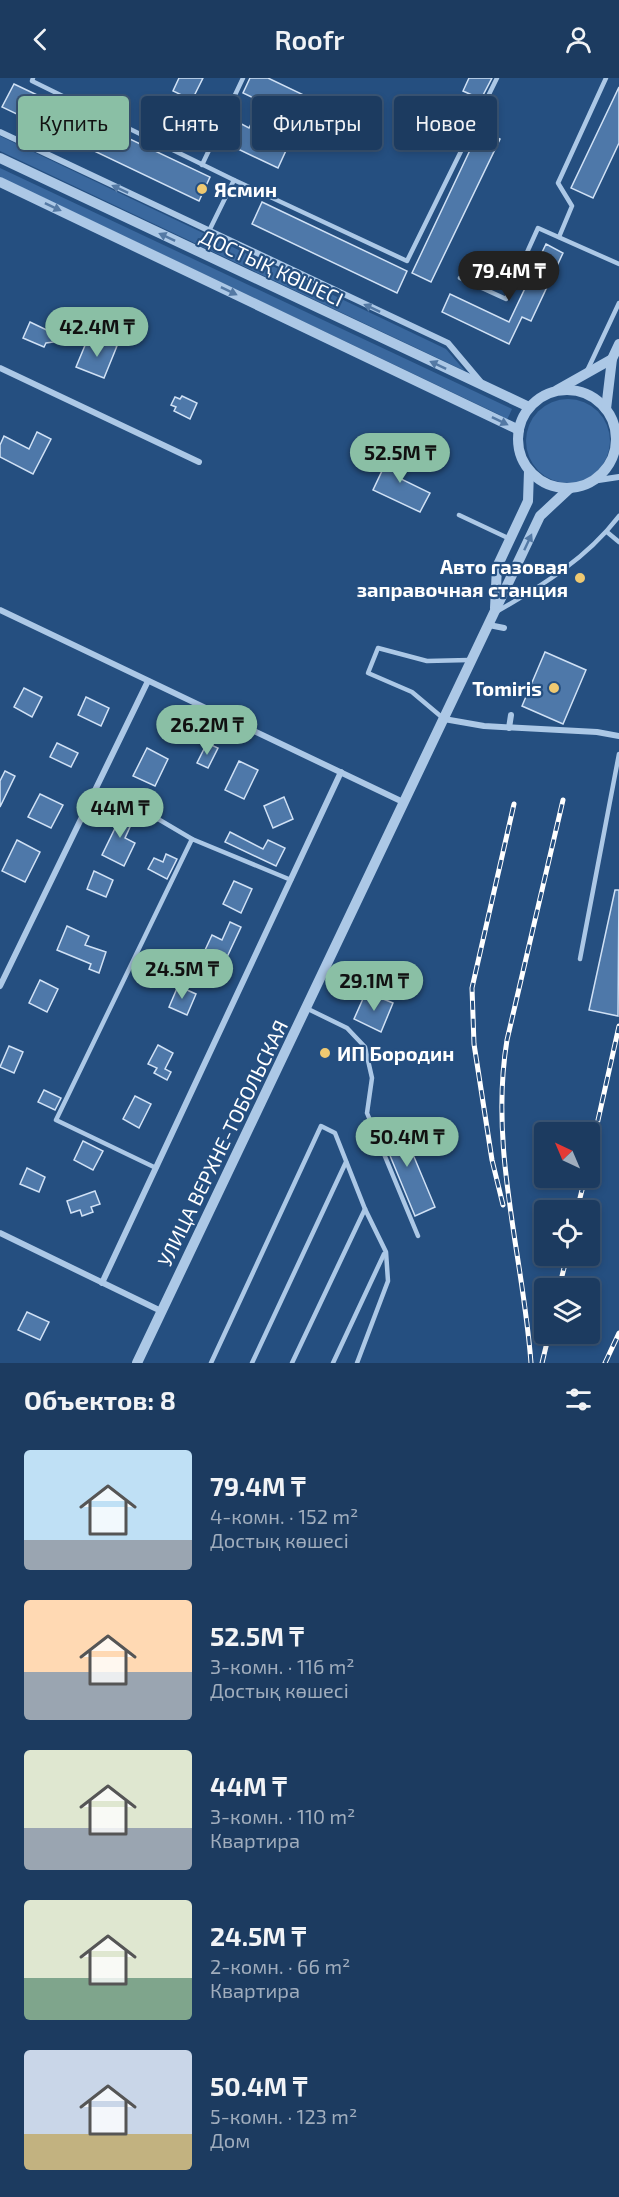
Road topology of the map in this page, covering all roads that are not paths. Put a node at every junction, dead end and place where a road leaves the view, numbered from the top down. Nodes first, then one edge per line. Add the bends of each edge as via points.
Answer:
1 (33, 78) edge
2 (243, 78) edge
3 (497, 78) edge
4 (606, 78) edge
5 (0, 132) edge
6 (0, 158) edge
7 (202, 165) junction
8 (234, 180) junction
9 (0, 182) edge
10 (209, 231) junction
11 (559, 237) junction
12 (619, 264) edge
13 (460, 278) dead end
14 (619, 303) edge
15 (619, 344) edge
16 (612, 359) junction
17 (0, 368) edge
18 (585, 375) junction
19 (486, 388) junction
20 (553, 392) junction
21 (530, 408) junction
22 (606, 409) junction
23 (519, 430) junction
24 (617, 437) edge
25 (199, 462) dead end
26 (529, 471) junction
27 (619, 477) edge
28 (592, 481) junction
29 (570, 488) junction
30 (459, 515) dead end
31 (619, 516) edge
32 (607, 532) junction
33 (510, 539) junction
34 (619, 542) edge
35 (0, 610) edge
36 (494, 614) junction
37 (489, 625) junction
38 (504, 628) dead end
39 (472, 660) junction
40 (148, 681) junction
41 (511, 715) dead end
42 (444, 719) junction
43 (509, 728) junction
44 (619, 736) edge
45 (619, 754) edge
46 (341, 772) junction
47 (96, 790) junction
48 (403, 802) junction
49 (192, 839) junction
50 (291, 880) junction
51 (580, 959) dead end
52 (0, 986) edge
53 (306, 1008) junction
54 (346, 1161) junction
55 (156, 1168) junction
56 (365, 1209) junction
57 (0, 1233) edge
58 (418, 1236) dead end
59 (386, 1252) junction
60 (102, 1282) junction
61 (161, 1311) junction
62 (140, 1362) edge
63 (211, 1363) edge
64 (252, 1363) edge
65 (292, 1363) edge
66 (333, 1363) edge
67 (357, 1363) edge

1 - 7 lane via 32,81
2 - 7 lane
3 - 8 lane via 407,261
4 - 11 lane via 558,183 572,206
10 -> 5 street
19 -> 6 street, ДОСТЫҚ КӨШЕСІ
7 - 8 lane
8 - 10 lane
9 -> 23 street, ДОСТЫҚ КӨШЕСІ
19 -> 10 street via 447,343
11 - 12 lane
11 - 13 lane via 538,228 506,299
14 - 18 lane
15 - 16 street
16 - 18 street
16 - 22 street
17 - 25 street
18 - 20 street
19 - 21 street, ДОСТЫҚ КӨШЕСІ
20 - 21 street
20 - 22 street via 584,393
21 - 23 street
22 - 24 street
23 - 26 street, УЛИЦА ВЕРХНЕ-ТОБОЛЬСКАЯ via 520,454
24 - 28 street via 613,457
26 - 29 street via 545,483
26 - 33 street, УЛИЦА ВЕРХНЕ-ТОБОЛЬСКАЯ via 528,501
27 - 28 street
28 - 29 street, УЛИЦА ВЕРХНЕ-ТОБОЛЬСКАЯ
36 -> 29 street, УЛИЦА ВЕРХНЕ-ТОБОЛЬСКАЯ via 540,516
30 - 33 lane
31 - 32 lane
32 - 34 lane
32 - 36 lane via 550,582
33 - 36 street, УЛИЦА ВЕРХНЕ-ТОБОЛЬСКАЯ via 497,567
35 - 40 street
36 - 37 street, УЛИЦА ВЕРХНЕ-ТОБОЛЬСКАЯ
37 - 38 street
37 - 39 street, УЛИЦА ВЕРХНЕ-ТОБОЛЬСКАЯ
39 - 42 street, УЛИЦА ВЕРХНЕ-ТОБОЛЬСКАЯ
39 - 42 lane via 427,661 378,648 368,673 412,692
40 - 46 street
40 - 47 street
41 - 43 street
42 - 43 street
42 - 48 street, УЛИЦА ВЕРХНЕ-ТОБОЛЬСКАЯ
43 - 44 street
45 - 51 lane
46 - 48 street
46 - 50 street
47 - 49 lane
47 - 52 street
48 - 53 street, УЛИЦА ВЕРХНЕ-ТОБОЛЬСКАЯ
49 - 50 lane
49 - 55 lane via 56,1120
50 - 55 street
53 - 58 lane via 347,1028 365,1047 372,1078 368,1113
53 - 61 street, УЛИЦА ВЕРХНЕ-ТОБОЛЬСКАЯ
54 - 56 lane
54 - 63 lane via 335,1133 321,1126
54 - 64 lane
55 - 60 street
56 - 59 lane
56 - 65 lane
57 - 60 street
59 - 66 lane
59 - 67 lane via 388,1281
60 - 61 street
61 - 62 street, УЛИЦА ВЕРХНЕ-ТОБОЛЬСКАЯ

